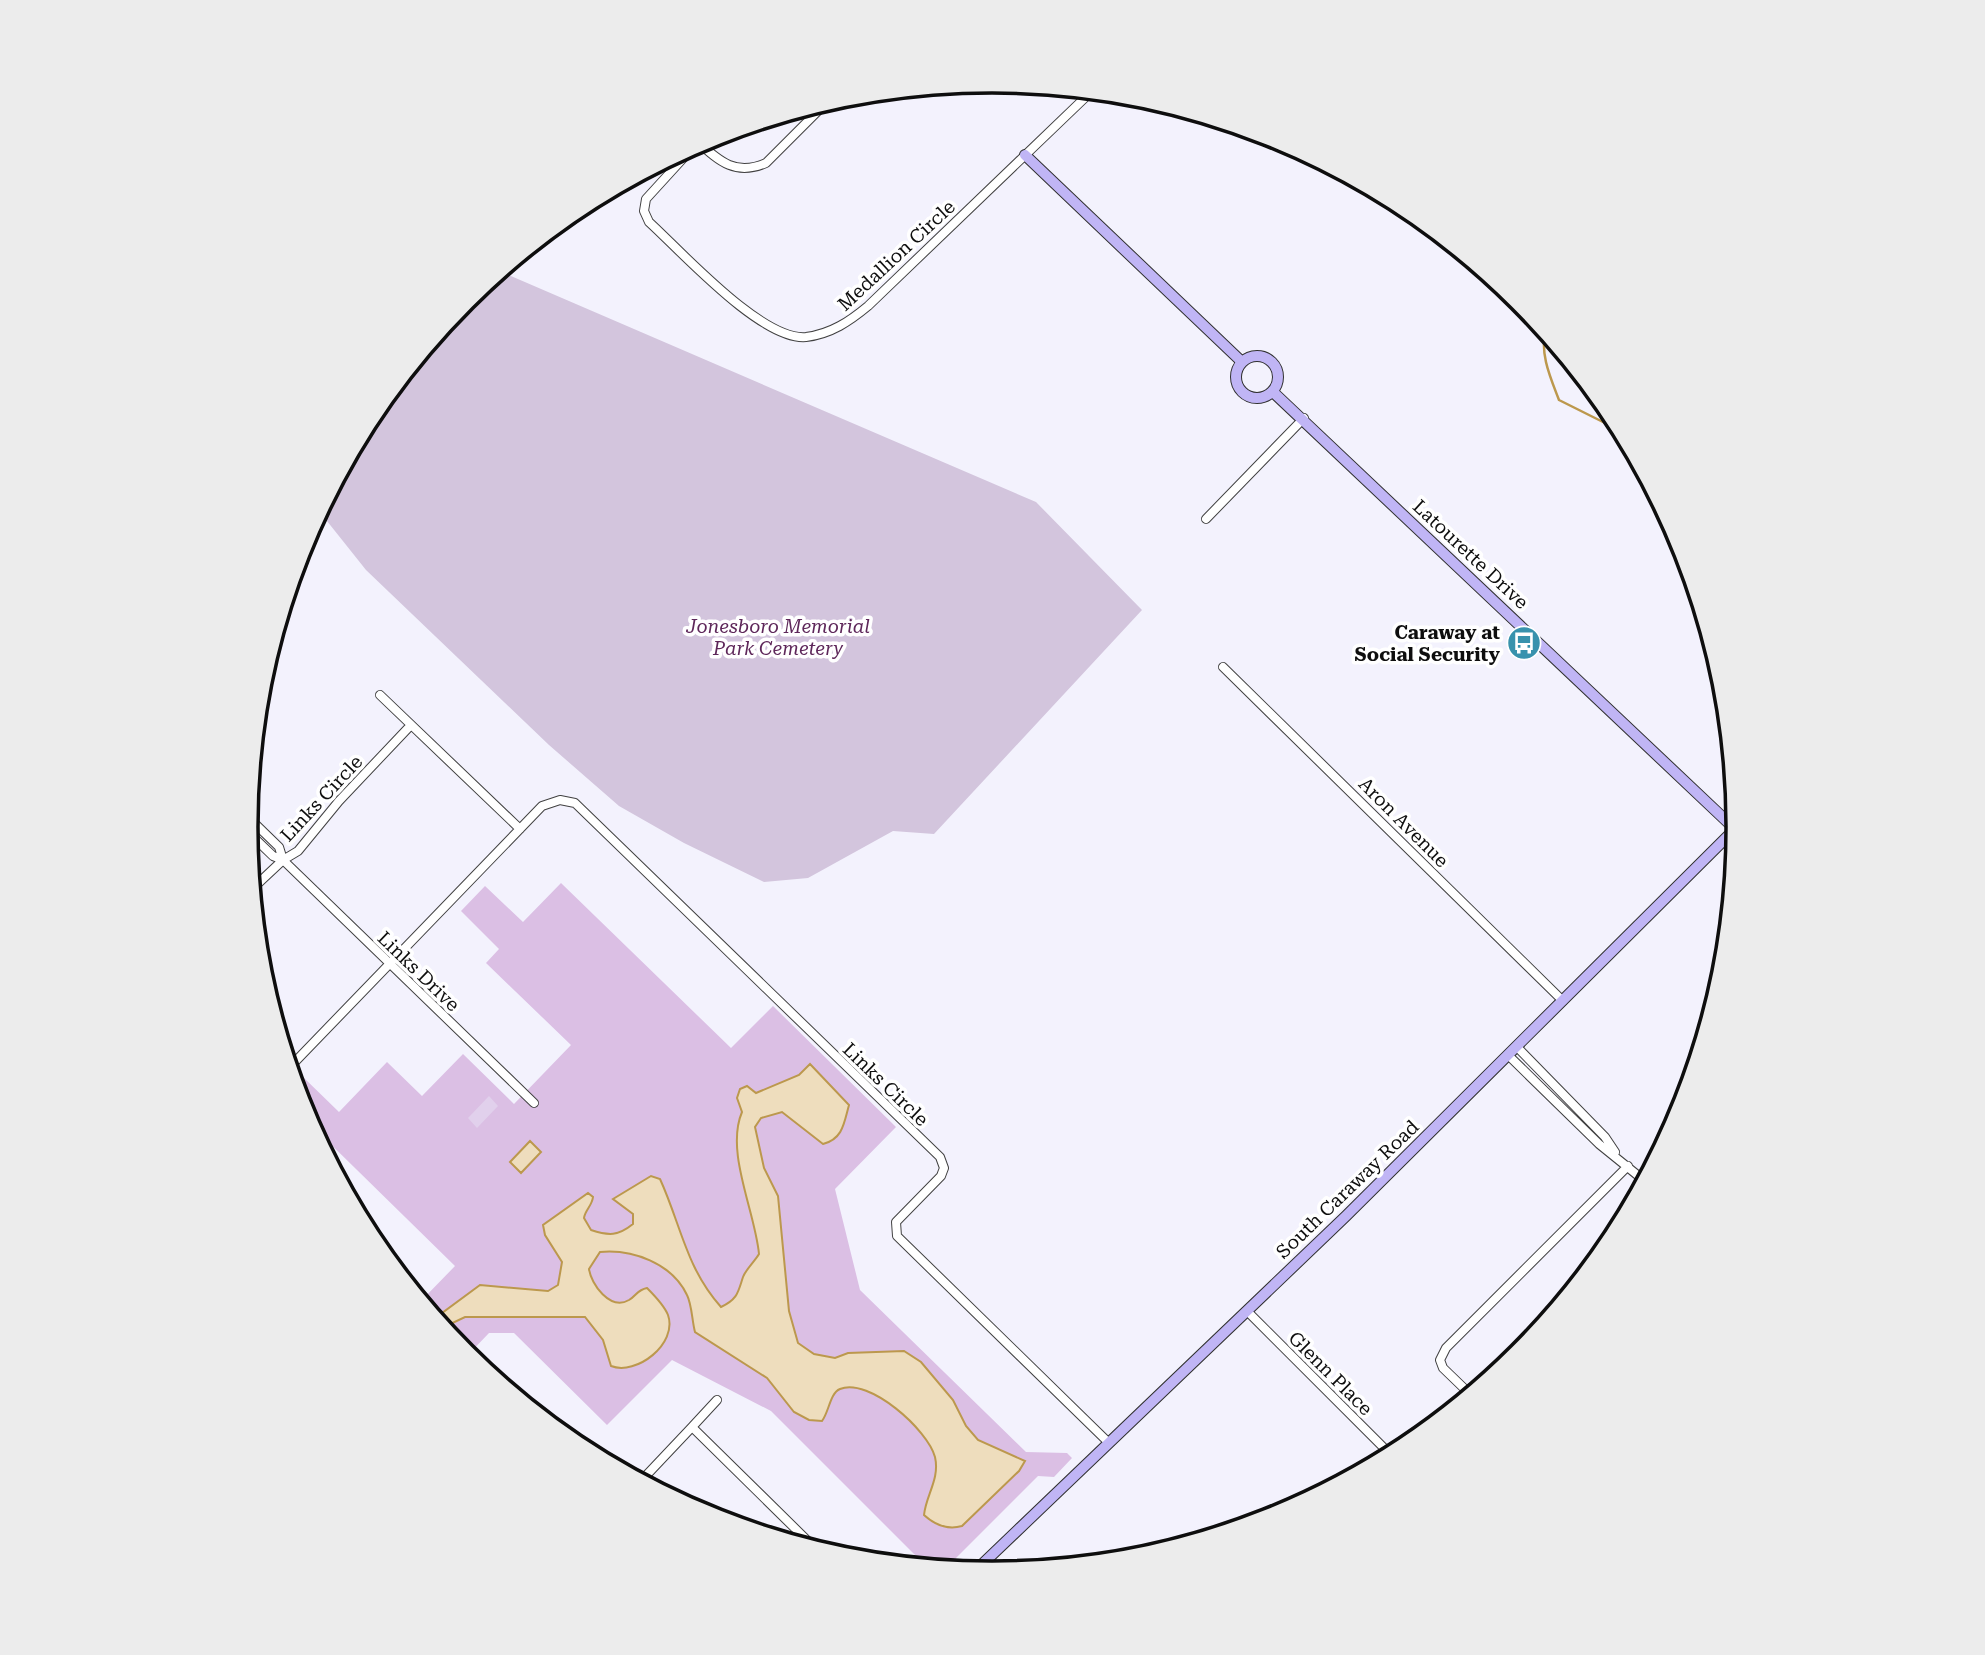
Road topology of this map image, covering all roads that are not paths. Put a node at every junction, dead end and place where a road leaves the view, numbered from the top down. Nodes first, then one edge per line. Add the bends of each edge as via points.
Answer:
1 (1084, 99) edge
2 (812, 116) edge
3 (708, 150) edge
4 (1025, 155) junction
5 (677, 165) edge
6 (1242, 362) junction
7 (1273, 391) junction
8 (1304, 418) junction
9 (1206, 519) dead end
10 (1223, 667) dead end
11 (380, 695) dead end
12 (411, 725) junction
13 (1727, 817) edge
14 (258, 827) edge
15 (520, 829) junction
16 (1727, 837) edge
17 (258, 842) edge
18 (283, 860) junction
19 (260, 881) edge
20 (389, 964) junction
21 (1563, 1001) junction
22 (1517, 1047) junction
23 (1508, 1055) junction
24 (296, 1061) edge
25 (534, 1104) dead end
26 (1619, 1157) junction
27 (1628, 1166) junction
28 (1639, 1176) edge
29 (1247, 1311) junction
30 (1465, 1390) edge
31 (717, 1400) dead end
32 (692, 1427) junction
33 (1109, 1443) junction
34 (1384, 1448) edge
35 (647, 1475) edge
36 (804, 1538) edge
37 (986, 1562) edge

1 - 4 street, Medallion Circle
2 - 3 street via 766,163 754,168 730,167
4 - 5 street, Medallion Circle via 848,323 804,337 757,321 649,222 644,211 646,199
4 - 6 street
6 - 7 street via 1256,355 1270,359 1278,371
6 - 7 street via 1236,383 1245,394 1259,398
7 - 8 street, Latourette Drive
8 - 9 street
8 - 13 street, Latourette Drive
10 - 21 street, Aron Avenue
11 - 12 street
12 - 15 street
12 - 18 street, Links Circle via 298,851
14 - 18 street, Links Drive via 279,847
15 - 20 street, Links Circle
15 - 33 street, Links Circle via 550,802 578,805 940,1157 941,1176 897,1222 897,1236
16 - 21 street, South Caraway Road
17 - 18 street, Links Drive
18 - 19 street, Links Circle
18 - 20 street, Links Drive
20 - 24 street, Links Circle
20 - 25 street, Links Drive
21 - 22 street, South Caraway Road
22 - 23 street, South Caraway Road
22 - 26 street
23 - 26 street via 1599,1144
23 - 29 street, South Caraway Road
26 - 27 street
27 - 28 street
27 - 30 street via 1446,1348 1440,1360 1443,1368
29 - 33 street, South Caraway Road
29 - 34 street, Glenn Place
31 - 32 street
32 - 35 street
32 - 36 street
33 - 37 street, South Caraway Road

